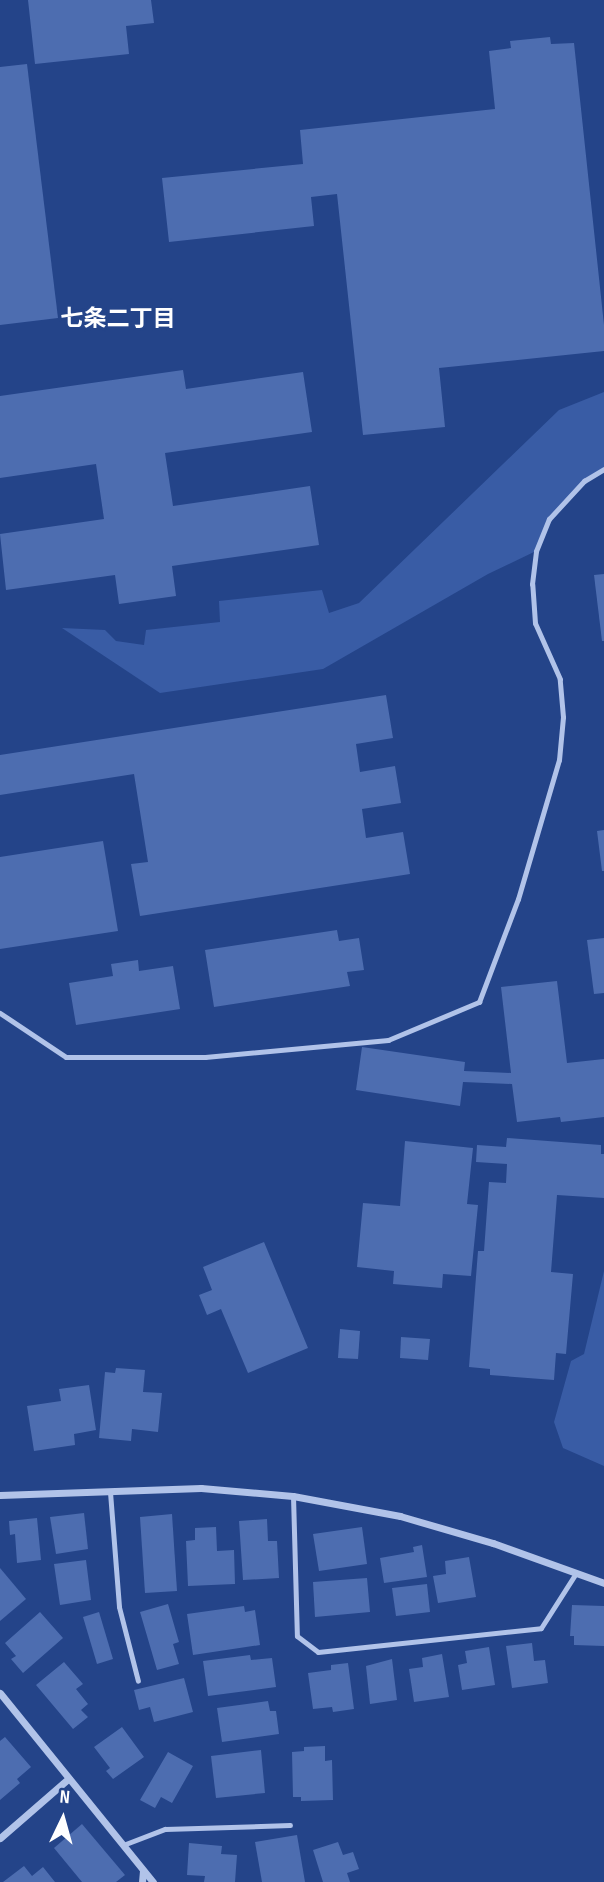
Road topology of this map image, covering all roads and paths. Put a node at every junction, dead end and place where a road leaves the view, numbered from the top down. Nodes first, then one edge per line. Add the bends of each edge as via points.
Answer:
1 (604, 469) edge
2 (0, 1013) edge
3 (110, 1492) junction
4 (0, 1495) edge
5 (293, 1496) junction
6 (576, 1573) junction
7 (604, 1583) edge
8 (138, 1681) dead end
9 (0, 1693) edge
10 (69, 1779) junction
11 (290, 1825) dead end
12 (0, 1838) edge
13 (123, 1845) junction
14 (143, 1871) junction
15 (142, 1882) edge
16 (153, 1882) edge

1 - 2 lane via 584,481 549,519 536,551 532,584 535,623 560,678 559,760 518,899 479,1002 388,1040 205,1057 66,1058
3 - 4 street
3 - 5 street via 201,1488
3 - 8 lane via 119,1607
5 - 6 street via 400,1516
5 - 6 lane via 297,1636 318,1652 541,1628
6 - 7 street
9 - 10 street
10 - 12 street
10 - 13 street
11 - 13 lane via 165,1829
13 - 14 street
14 - 15 street
14 - 16 street

